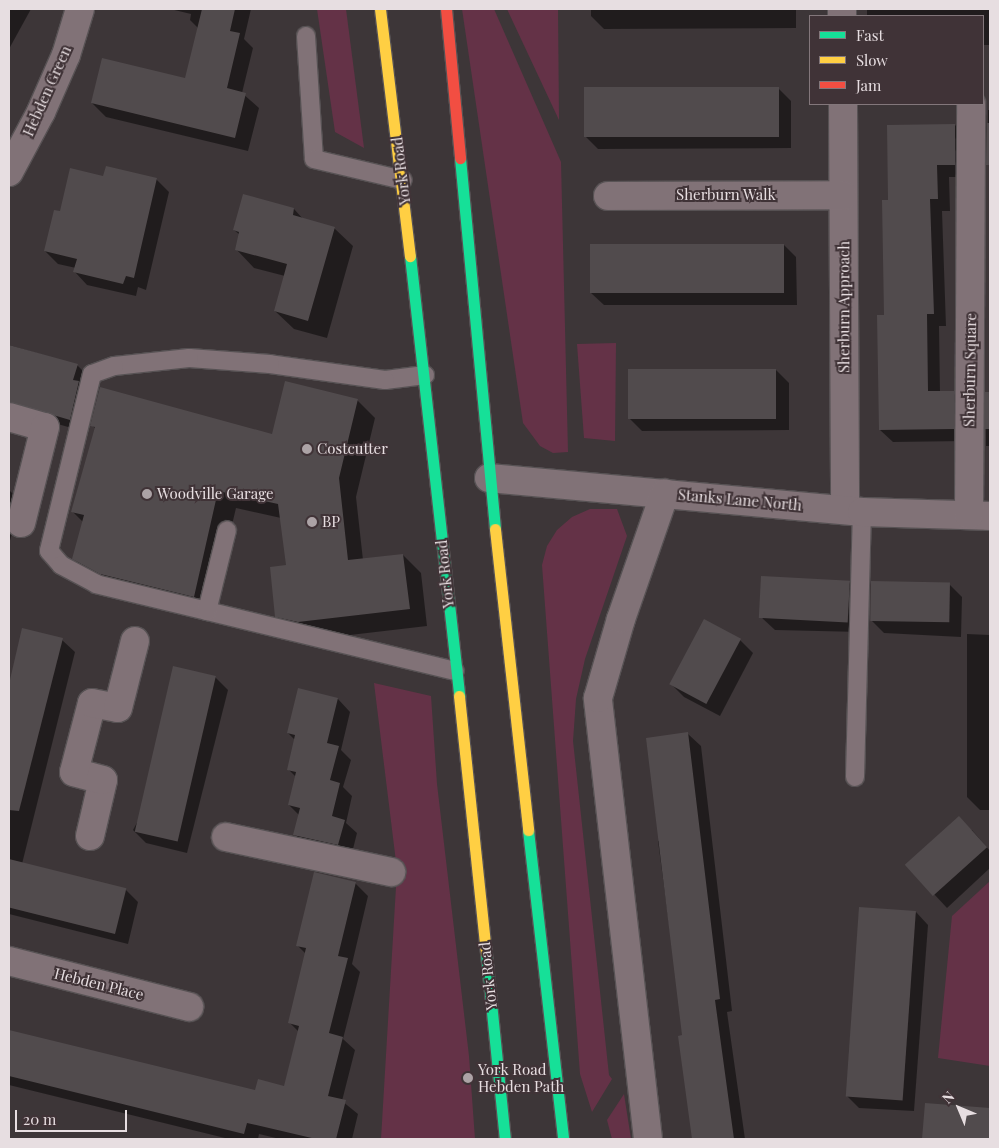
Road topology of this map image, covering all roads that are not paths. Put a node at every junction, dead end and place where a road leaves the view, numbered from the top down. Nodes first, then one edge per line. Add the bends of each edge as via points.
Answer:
1 (80, 9) edge
2 (380, 9) edge
3 (446, 9) edge
4 (306, 36) dead end
5 (843, 105) edge
6 (971, 105) edge
7 (9, 172) edge
8 (403, 180) junction
9 (844, 195) junction
10 (608, 196) dead end
11 (981, 224) edge
12 (425, 375) junction
13 (9, 417) edge
14 (489, 478) junction
15 (665, 493) junction
16 (854, 511) junction
17 (980, 516) edge
18 (21, 523) dead end
19 (227, 530) dead end
20 (207, 611) junction
21 (135, 641) dead end
22 (455, 671) junction
23 (855, 777) dead end
24 (90, 836) dead end
25 (226, 837) dead end
26 (391, 872) dead end
27 (9, 961) edge
28 (189, 1007) dead end
29 (505, 1139) edge
30 (563, 1139) edge
31 (648, 1139) edge

1 - 7 street, Hebden Green via 66,55
2 - 8 highway, York Road
3 - 14 highway
4 - 8 lane via 314,159
5 - 9 street, Sherburn Approach
6 - 11 street, Sherburn Square
8 - 12 highway, York Road
9 - 10 street, Sherburn Walk
9 - 16 street, Sherburn Approach
11 - 17 street, Sherburn Square
12 - 20 lane via 385,380 270,364 189,358 114,366 92,374 49,551 61,565 96,584
12 - 22 highway, York Road
13 - 18 street via 45,426
14 - 15 street, Stanks Lane North
14 - 30 highway
15 - 16 street, Stanks Lane North
15 - 31 street via 621,619 598,698
16 - 17 street, Stanks Lane North
16 - 23 lane
19 - 20 lane
20 - 22 lane
21 - 24 street via 118,708 92,703 74,772 103,780
22 - 29 highway, York Road
25 - 26 street
27 - 28 street, Hebden Place

